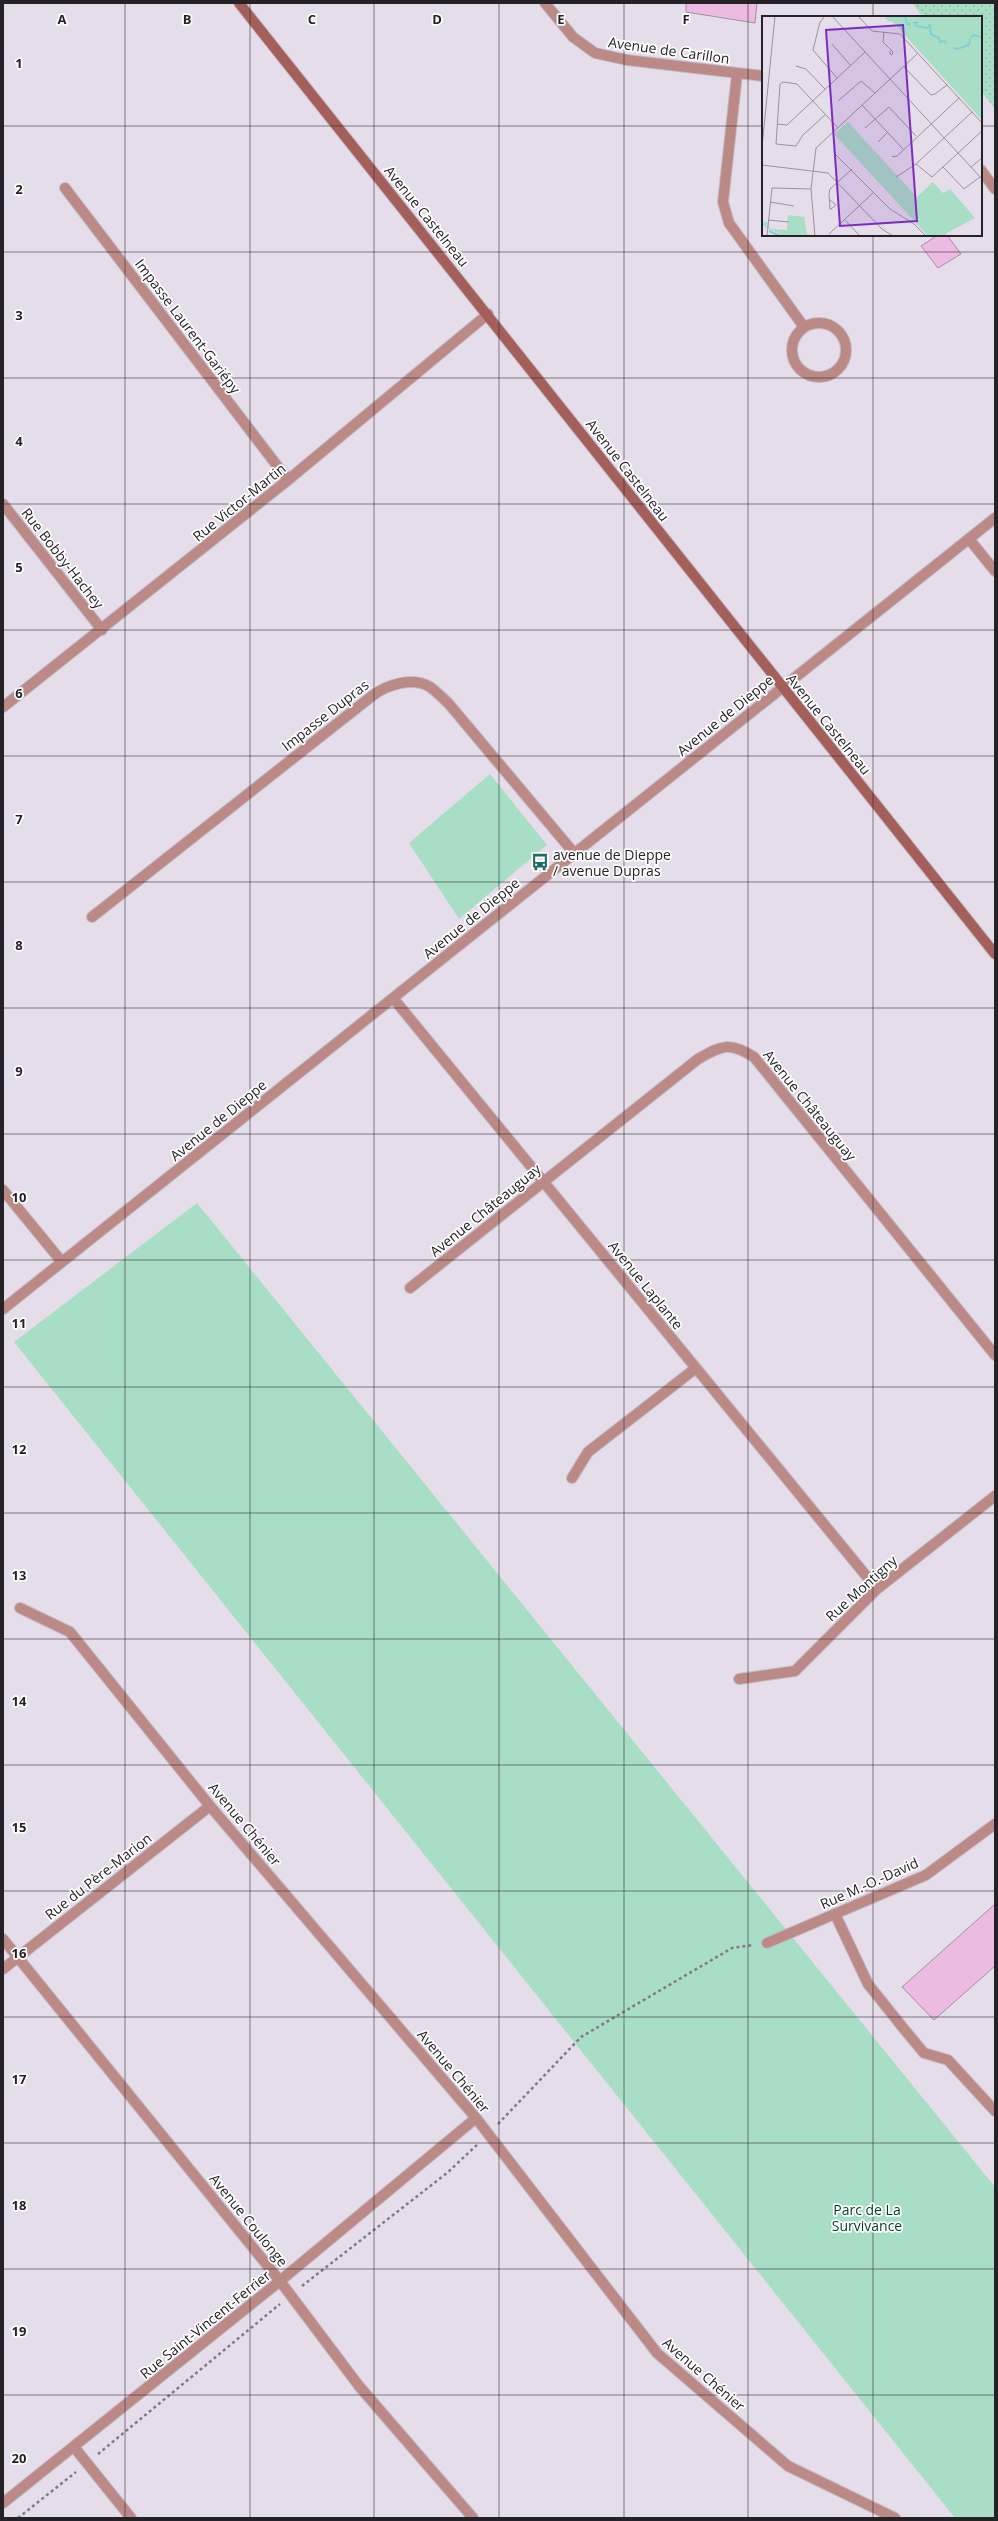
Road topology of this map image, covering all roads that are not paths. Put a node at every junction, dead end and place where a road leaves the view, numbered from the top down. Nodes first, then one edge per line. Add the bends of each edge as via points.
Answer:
1 (239, 3) edge
2 (545, 3) edge
3 (737, 74) junction
4 (762, 76) edge
5 (982, 171) edge
6 (65, 188) dead end
7 (995, 188) edge
8 (488, 314) junction
9 (804, 327) junction
10 (288, 480) junction
11 (3, 504) edge
12 (995, 518) edge
13 (969, 539) junction
14 (995, 571) edge
15 (102, 630) junction
16 (782, 687) junction
17 (3, 707) edge
18 (574, 853) junction
19 (92, 917) dead end
20 (995, 954) edge
21 (393, 998) junction
22 (543, 1181) junction
23 (3, 1190) edge
24 (62, 1262) junction
25 (410, 1288) dead end
26 (3, 1309) edge
27 (995, 1355) edge
28 (696, 1368) junction
29 (572, 1478) dead end
30 (995, 1496) edge
31 (877, 1589) junction
32 (20, 1608) dead end
33 (739, 1679) dead end
34 (210, 1806) junction
35 (995, 1824) edge
36 (835, 1914) junction
37 (3, 1938) edge
38 (768, 1943) road end
39 (18, 1957) junction
40 (3, 1969) edge
41 (995, 2112) edge
42 (476, 2118) junction
43 (280, 2281) junction
44 (74, 2447) junction
45 (3, 2503) edge
46 (131, 2518) edge
47 (474, 2518) edge
48 (895, 2518) edge

1 - 8 street, Avenue Castelneau
2 - 3 street, Avenue de Carillon via 572,37 595,53 626,60
3 - 4 street, Avenue de Carillon
3 - 9 street via 723,202 729,223
5 - 7 street
6 - 10 street, Impasse Laurent-Gariépy
8 - 10 street, Rue Victor-Martin
8 - 16 street, Avenue Castelneau
9 - 9 street via 791,348 794,364 806,375 817,378 830,376 846,356 844,339 838,330 823,322
10 - 15 street, Rue Victor-Martin
11 - 15 street, Rue Bobby-Hachey
12 - 13 street, Avenue de Dieppe
13 - 14 street
13 - 16 street, Avenue de Dieppe
15 - 17 street, Rue Victor-Martin
16 - 18 street, Avenue de Dieppe
16 - 20 street, Avenue Castelneau
18 - 19 street, Impasse Dupras via 449,704 429,686 410,682 385,686
18 - 21 street, Avenue de Dieppe
21 - 22 street, Avenue Laplante
21 - 24 street, Avenue de Dieppe
22 - 25 street, Avenue Châteauguay
22 - 27 street, Avenue Châteauguay via 698,1059 728,1046 738,1047 754,1057
22 - 28 street, Avenue Laplante
23 - 24 street
24 - 26 street, Avenue de Dieppe
28 - 29 street via 588,1452
28 - 31 street, Avenue Laplante
30 - 31 street, Rue Montigny
31 - 33 street, Rue Montigny via 795,1671
32 - 34 street, Avenue Chénier via 70,1632
34 - 39 street, Rue du Père-Marion
34 - 42 street, Avenue Chénier
35 - 36 street, Rue M.-O.-David via 926,1875
36 - 38 street, Rue M.-O.-David
36 - 41 street via 868,1984 904,2029 924,2053 948,2060
37 - 39 street, Avenue Coulonge
39 - 40 street, Rue du Père-Marion
39 - 43 street, Avenue Coulonge
42 - 43 street, Rue Saint-Vincent-Ferrier
42 - 48 street, Avenue Chénier via 657,2353 788,2466
43 - 44 street, Rue Saint-Vincent-Ferrier
43 - 47 street, Avenue Coulonge via 359,2386
44 - 45 street, Rue Saint-Vincent-Ferrier
44 - 46 street

